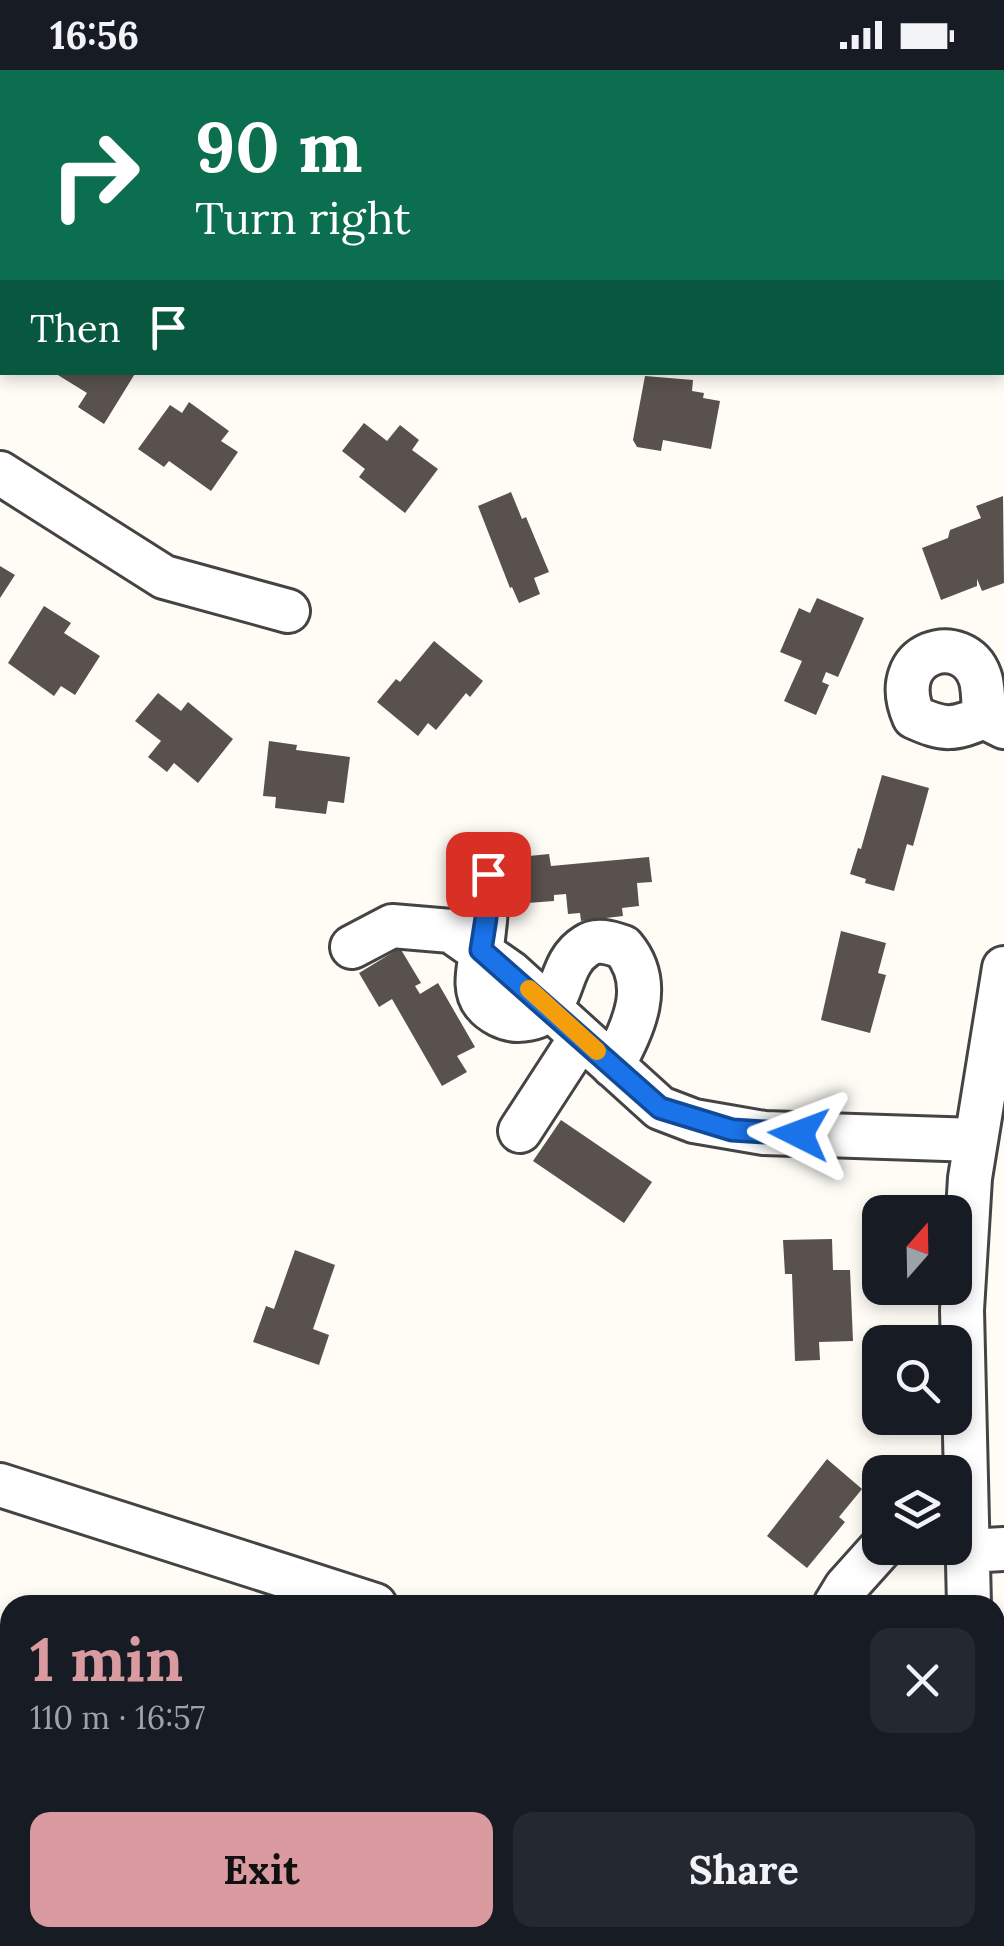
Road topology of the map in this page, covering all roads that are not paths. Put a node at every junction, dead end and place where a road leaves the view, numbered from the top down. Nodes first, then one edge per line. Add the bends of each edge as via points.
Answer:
1 (0, 473) edge
2 (288, 611) dead end
3 (488, 874) dead end
4 (352, 947) dead end
5 (481, 950) junction
6 (1004, 968) edge
7 (566, 1023) junction
8 (613, 1066) junction
9 (520, 1131) dead end
10 (984, 1164) edge
11 (0, 1485) edge
12 (973, 1530) edge
13 (866, 1565) edge
14 (344, 1595) edge
15 (841, 1595) edge
16 (969, 1595) edge

1 - 2 street via 164,577
3 - 5 street
4 - 5 street via 392,926 451,931
5 - 7 street
6 - 10 street
7 - 8 street
7 - 8 street via 572,960 595,942 623,946 639,975 639,1001
7 - 9 street
8 - 10 street via 660,1108 732,1130
10 - 12 street via 962,1310
11 - 14 street
12 - 16 street
13 - 15 street

